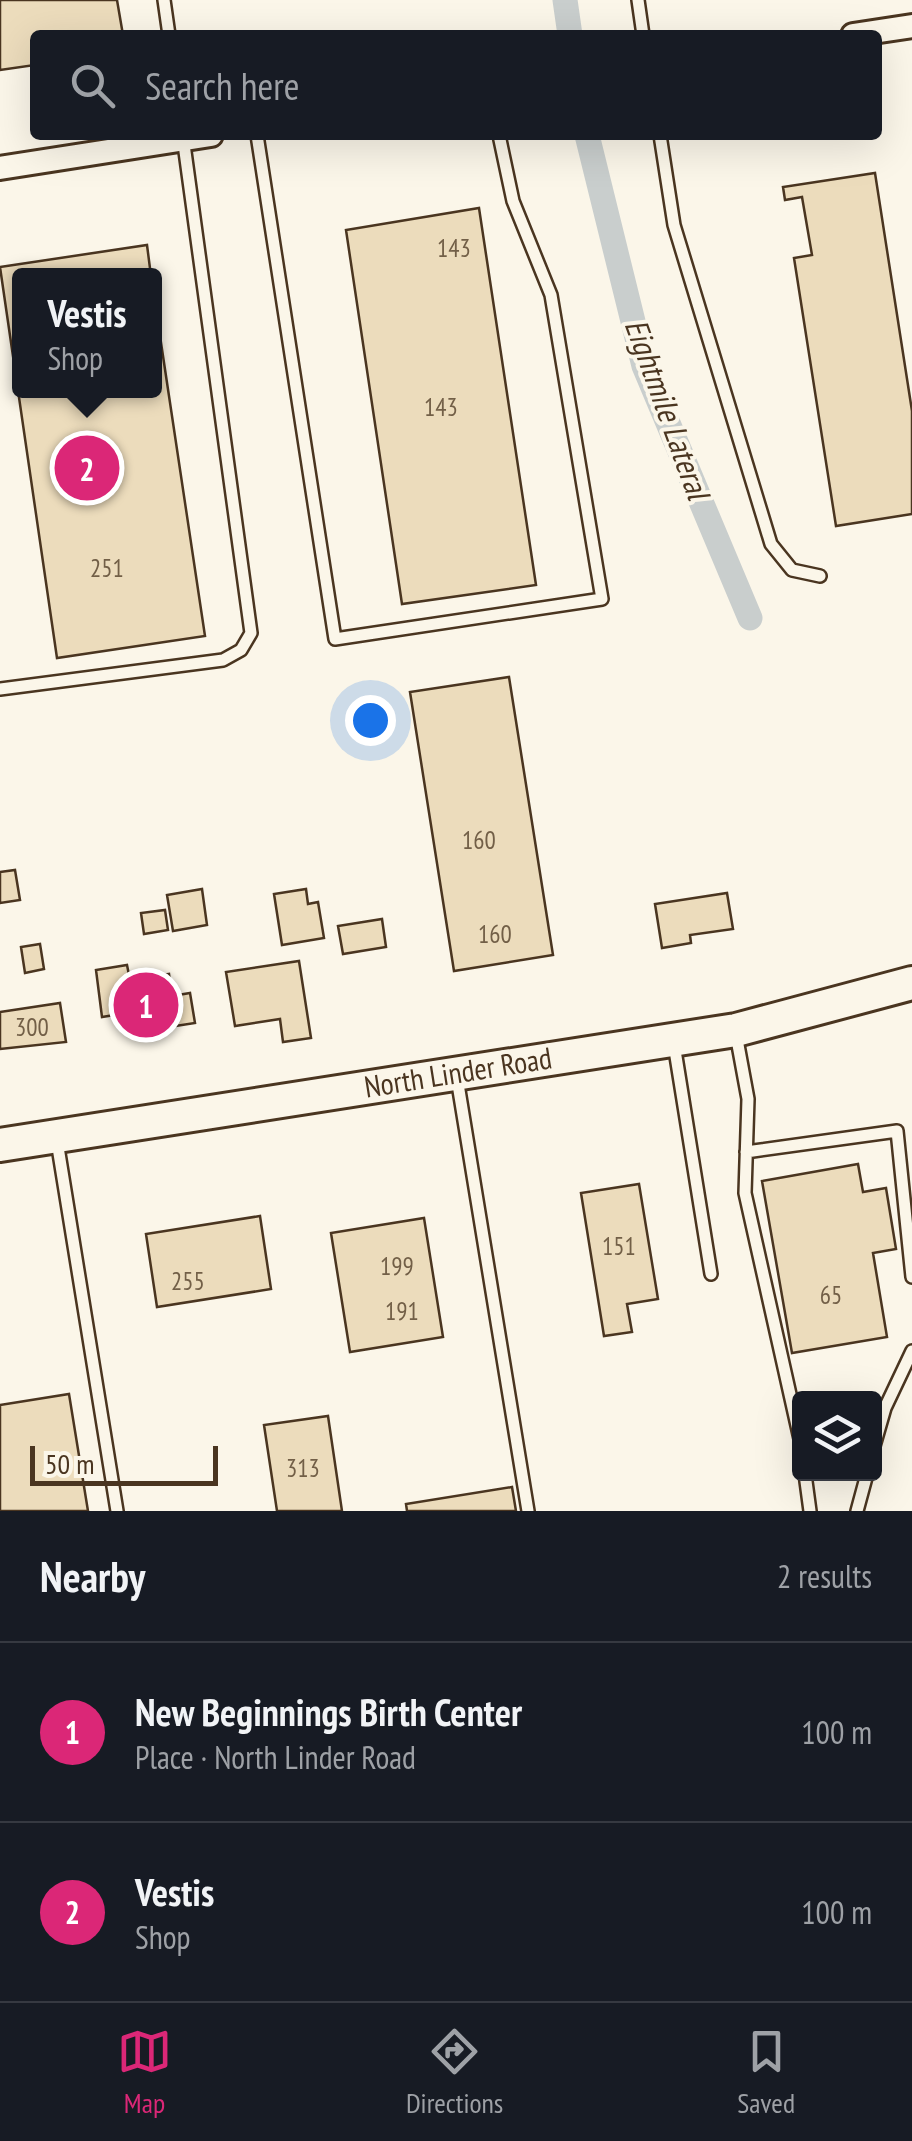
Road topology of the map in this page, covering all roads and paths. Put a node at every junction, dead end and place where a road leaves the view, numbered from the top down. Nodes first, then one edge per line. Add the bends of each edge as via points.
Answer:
1 (164, 0) edge
2 (638, 0) edge
3 (912, 26) edge
4 (168, 30) edge
5 (643, 30) edge
6 (882, 31) edge
7 (165, 140) edge
8 (183, 140) edge
9 (258, 140) edge
10 (501, 140) edge
11 (661, 140) edge
12 (0, 168) edge
13 (820, 576) dead end
14 (0, 689) edge
15 (912, 983) edge
16 (736, 1030) junction
17 (673, 1040) junction
18 (457, 1074) junction
19 (56, 1136) junction
20 (0, 1145) edge
21 (746, 1152) junction
22 (710, 1274) dead end
23 (912, 1277) edge
24 (912, 1350) edge
25 (792, 1403) edge
26 (882, 1418) edge
27 (806, 1481) edge
28 (865, 1481) edge
29 (117, 1511) edge
30 (528, 1511) edge
31 (810, 1511) edge
32 (857, 1511) edge

1 - 4 lane
2 - 5 lane
3 - 6 street
7 - 12 street
8 - 14 lane via 250,633 241,650 223,660
9 - 10 lane via 334,639 602,599 551,294 514,201
11 - 13 lane via 674,225 772,544 792,570
15 - 16 main road, North Linder Road
16 - 17 main road, North Linder Road
16 - 21 lane via 748,1098
17 - 18 main road, North Linder Road
17 - 22 lane
18 - 19 main road, North Linder Road
18 - 30 lane
19 - 20 main road, North Linder Road
19 - 29 lane
21 - 23 lane via 896,1131
21 - 25 lane via 745,1194
24 - 26 lane
27 - 31 lane
28 - 32 lane

